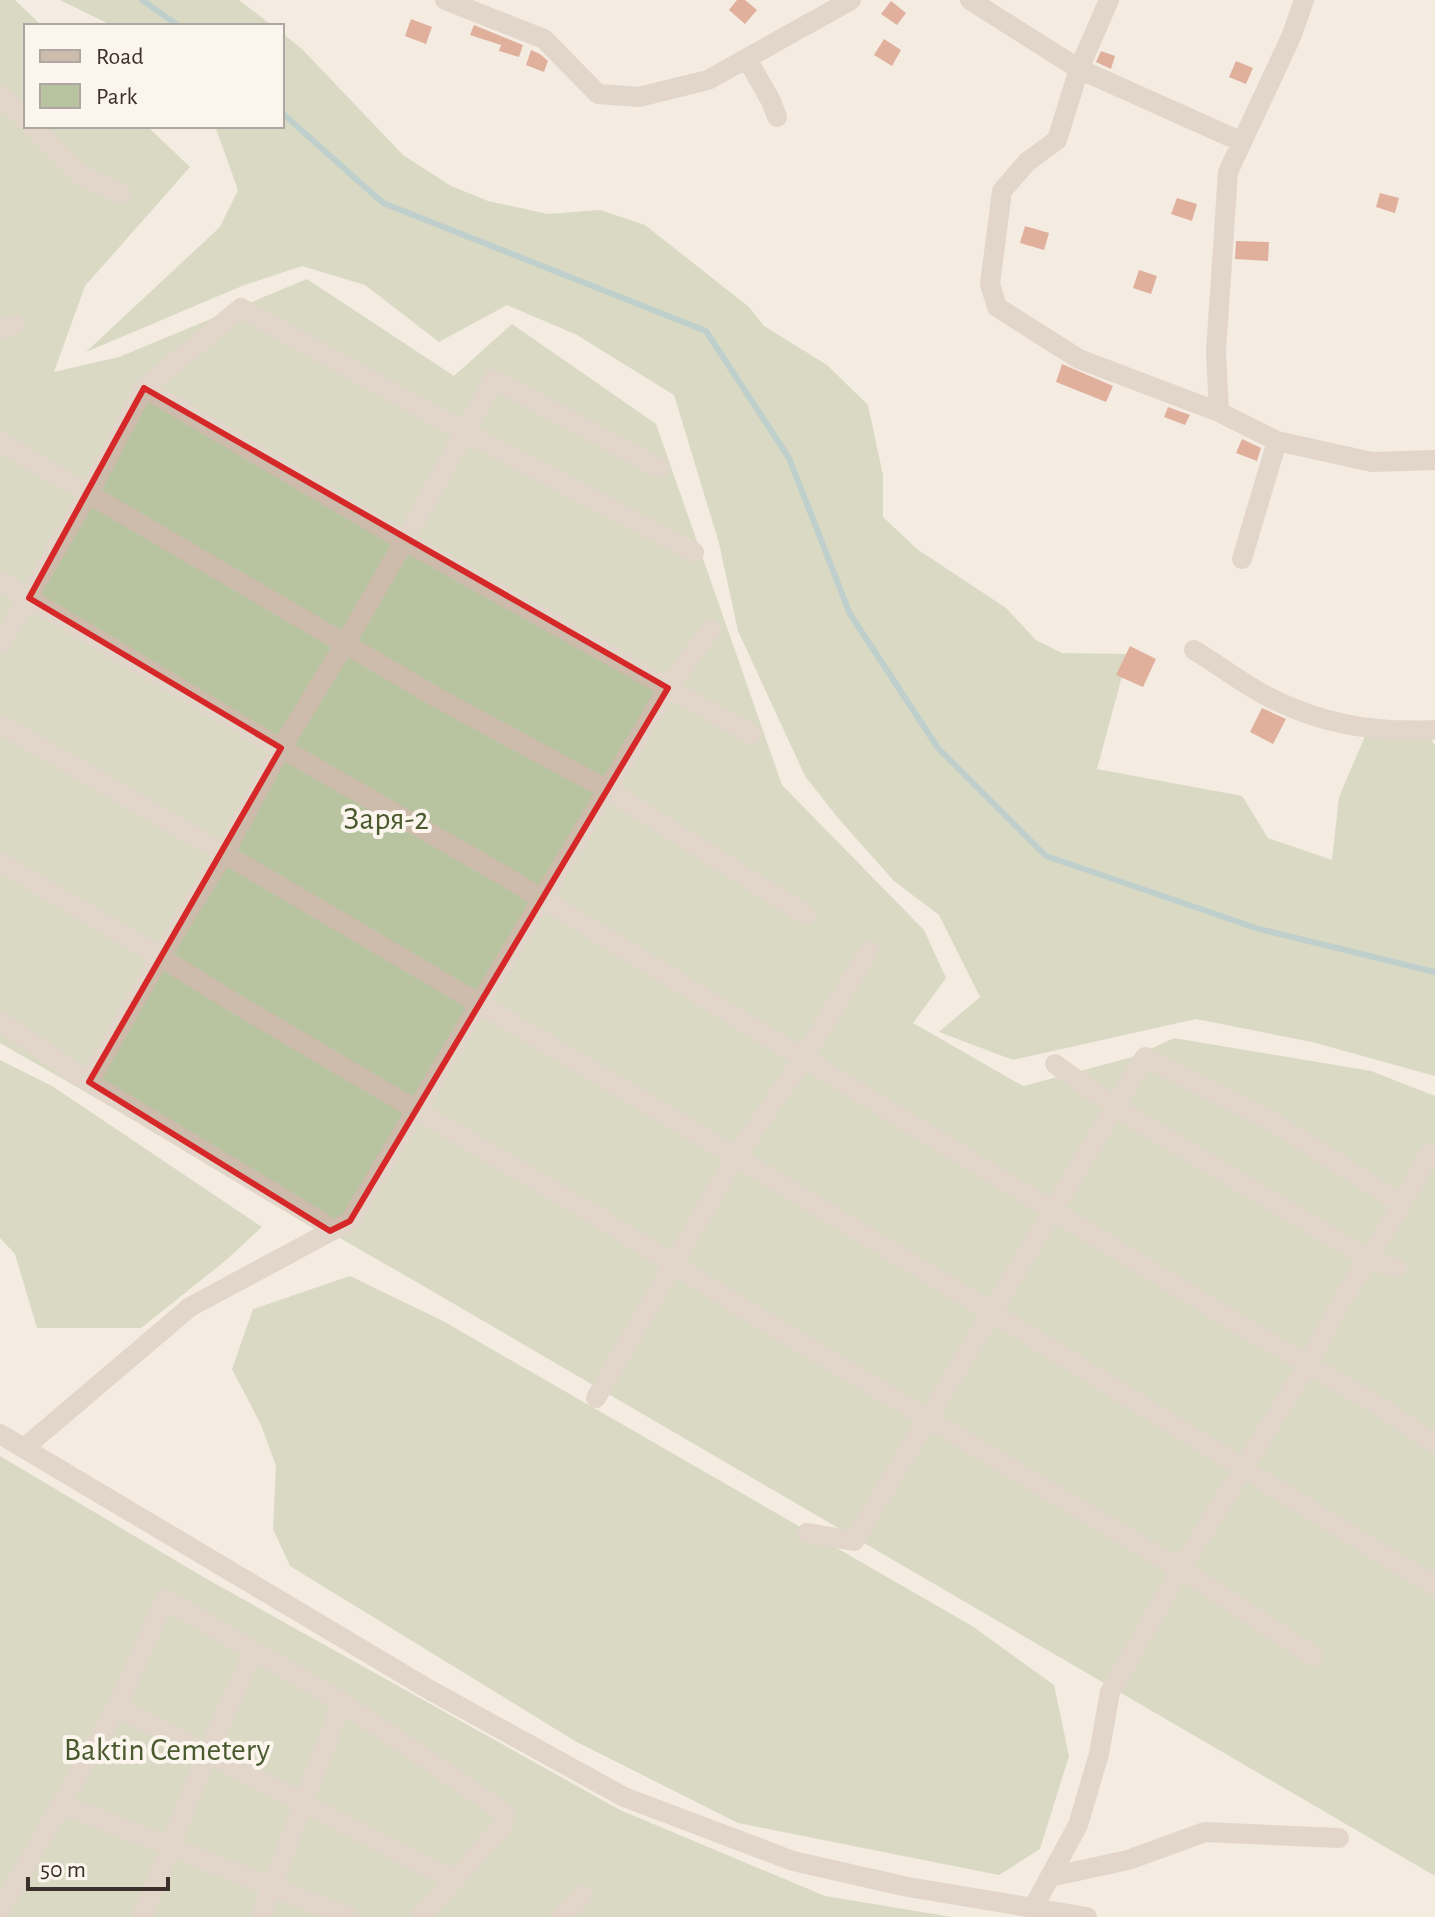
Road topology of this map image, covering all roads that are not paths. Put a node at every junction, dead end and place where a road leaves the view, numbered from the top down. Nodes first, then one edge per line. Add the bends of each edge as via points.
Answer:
1 (445, 0) edge
2 (851, 0) edge
3 (970, 0) edge
4 (1109, 0) edge
5 (1304, 0) edge
6 (747, 59) junction
7 (1079, 69) junction
8 (0, 95) edge
9 (777, 117) dead end
10 (24, 118) edge
11 (34, 128) edge
12 (1242, 142) junction
13 (121, 194) dead end
14 (144, 388) junction
15 (1219, 412) junction
16 (465, 432) junction
17 (1277, 441) junction
18 (0, 442) edge
19 (1435, 460) edge
20 (659, 468) dead end
21 (89, 493) junction
22 (405, 540) junction
23 (694, 552) dead end
24 (1242, 559) dead end
25 (0, 581) edge
26 (29, 598) junction
27 (711, 629) dead end
28 (345, 644) junction
29 (0, 645) edge
30 (1194, 650) dead end
31 (668, 688) junction
32 (0, 724) edge
33 (1435, 730) edge
34 (751, 734) dead end
35 (281, 748) junction
36 (606, 789) junction
37 (224, 854) junction
38 (0, 862) edge
39 (541, 898) junction
40 (806, 915) dead end
41 (869, 951) dead end
42 (160, 957) junction
43 (482, 1004) junction
44 (0, 1021) edge
45 (803, 1059) junction
46 (1055, 1064) dead end
47 (89, 1082) junction
48 (1116, 1108) junction
49 (417, 1110) junction
50 (1435, 1157) edge
51 (735, 1158) junction
52 (1402, 1204) junction
53 (1052, 1210) junction
54 (330, 1231) junction
55 (1369, 1259) junction
56 (674, 1264) junction
57 (1397, 1268) dead end
58 (991, 1312) junction
59 (1308, 1364) junction
60 (596, 1398) dead end
61 (926, 1418) junction
62 (0, 1434) edge
63 (1435, 1444) edge
64 (24, 1448) junction
65 (1241, 1469) junction
66 (807, 1533) dead end
67 (1180, 1570) junction
68 (1435, 1586) edge
69 (253, 1652) junction
70 (1313, 1656) dead end
71 (342, 1702) junction
72 (117, 1707) junction
73 (207, 1754) junction
74 (304, 1802) junction
75 (61, 1804) junction
76 (1339, 1838) dead end
77 (170, 1847) junction
78 (1050, 1877) junction
79 (453, 1880) junction
80 (271, 1886) junction
81 (582, 1895) dead end
82 (1033, 1908) junction
83 (0, 1911) edge
84 (142, 1917) edge
85 (260, 1917) edge
86 (349, 1917) edge
87 (420, 1917) edge
88 (561, 1917) edge
89 (1087, 1917) edge

1 - 6 street via 544,39 598,94 639,97 708,80
2 - 6 street
3 - 7 street
4 - 7 street
5 - 12 street
6 - 9 street
7 - 12 street
7 - 15 street via 1057,140 1027,162 1002,191 990,284 997,307 1079,359
8 - 10 street
11 - 13 street via 81,175
12 - 15 street via 1228,172 1224,213 1216,352
14 - 16 street via 241,308
14 - 21 street
14 - 22 street
15 - 17 street
16 - 20 street via 494,379
16 - 22 street
16 - 23 street
17 - 19 street via 1372,462
17 - 24 street
18 - 21 street
21 - 26 street
21 - 28 street
22 - 28 street
22 - 31 street
25 - 26 street
26 - 29 street
26 - 35 street
27 - 31 street
28 - 35 street
28 - 36 street
30 - 33 street via 1278,702 1348,726 1394,733
31 - 34 street
31 - 36 street
32 - 37 street
35 - 37 street
35 - 39 street
36 - 39 street
36 - 40 street
37 - 42 street
37 - 43 street
38 - 42 street
39 - 43 street
39 - 45 street
41 - 45 street
42 - 47 street
42 - 49 street
43 - 49 street
43 - 51 street
44 - 47 street
45 - 51 street
45 - 53 street
46 - 48 street
47 - 54 street
48 - 52 street via 1145,1057 1273,1122
48 - 53 street
48 - 55 street
49 - 54 street via 350,1221
49 - 56 street
50 - 52 street via 1429,1154
51 - 56 street
51 - 58 street
52 - 55 street
53 - 58 street
53 - 59 street
54 - 64 street via 190,1307
55 - 57 street
55 - 59 street
56 - 60 street
56 - 61 street
58 - 61 street
58 - 65 street
59 - 63 street
59 - 65 street
61 - 66 street via 854,1541
61 - 67 street
62 - 64 street
64 - 82 street via 430,1690 624,1797 793,1861
65 - 67 street
65 - 68 street
67 - 70 street
67 - 78 street via 1110,1692 1078,1825
69 - 71 street
69 - 72 street via 165,1599
69 - 73 street
71 - 74 street
71 - 79 street via 504,1812 503,1826
72 - 73 street
72 - 75 street
73 - 74 street
73 - 77 street
74 - 79 street
74 - 80 street
75 - 77 street
75 - 83 street
76 - 78 street via 1205,1832 1128,1860
77 - 80 street
77 - 84 street
78 - 82 street
79 - 87 street
80 - 85 street
80 - 86 street
81 - 88 street
82 - 89 street

